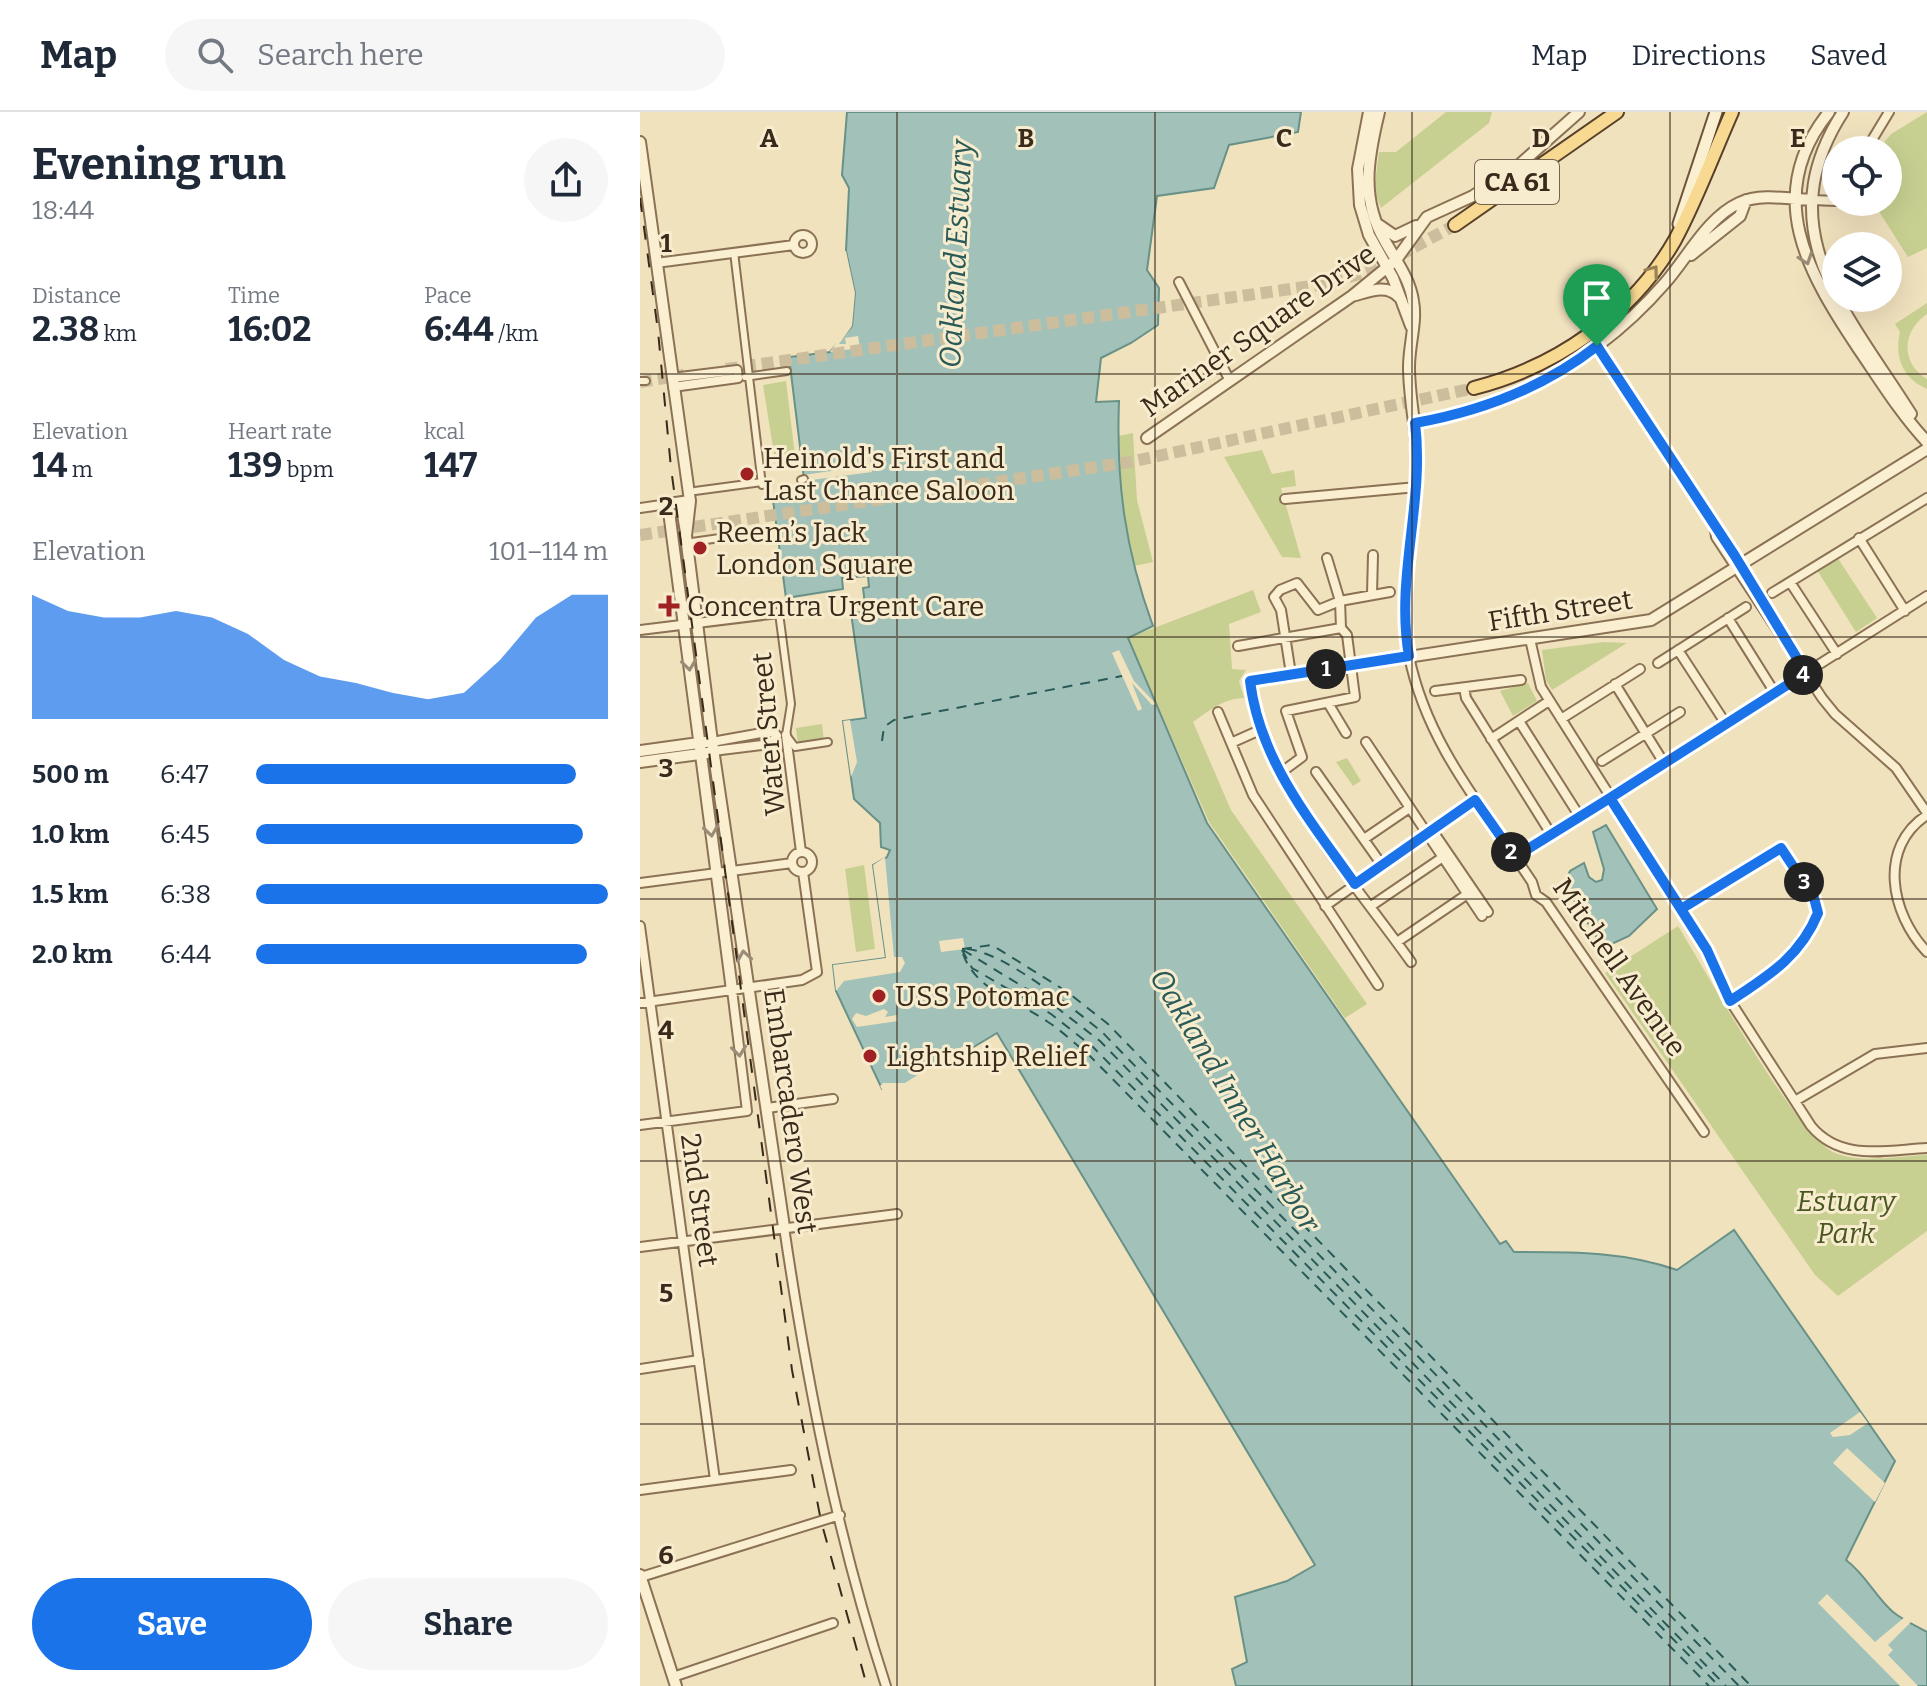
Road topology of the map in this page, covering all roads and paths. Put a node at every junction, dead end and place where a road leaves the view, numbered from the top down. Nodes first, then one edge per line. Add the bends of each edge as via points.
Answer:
1 (1369, 112) edge
2 (1379, 112) edge
3 (1579, 112) edge
4 (1617, 112) edge
5 (1716, 112) edge
6 (1732, 112) edge
7 (1829, 112) edge
8 (1843, 112) edge
9 (1889, 112) edge
10 (1874, 136) edge
11 (640, 142) edge
12 (1797, 199) junction
13 (1812, 200) junction
14 (1822, 200) edge
15 (1376, 222) junction
16 (1421, 223) junction
17 (1455, 225) tunnel mouth
18 (1675, 239) junction
19 (794, 245) dead end
20 (734, 252) junction
21 (656, 263) junction
22 (1392, 264) junction
23 (1179, 282) dead end
24 (1352, 296) junction
25 (1402, 303) junction
26 (1411, 326) junction
27 (1597, 346) junction
28 (787, 371) dead end
29 (749, 376) junction
30 (738, 378) joint
31 (1230, 381) junction
32 (672, 383) junction
33 (1474, 388) tunnel mouth
34 (1415, 423) junction
35 (1147, 438) dead end
36 (1927, 441) edge
37 (1927, 449) edge
38 (1417, 487) junction
39 (706, 490) junction
40 (688, 498) junction
41 (1927, 498) edge
42 (706, 499) dead end
43 (1285, 499) dead end
44 (668, 504) junction
45 (640, 508) edge
46 (711, 530) dead end
47 (768, 531) dead end
48 (1859, 538) junction
49 (689, 539) junction
50 (712, 539) junction
51 (1373, 555) dead end
52 (1327, 558) dead end
53 (1739, 567) junction
54 (1790, 582) junction
55 (1390, 592) dead end
56 (1772, 593) dead end
57 (1372, 594) junction
58 (1927, 596) edge
59 (1340, 601) junction
60 (1746, 607) dead end
61 (1905, 611) junction
62 (779, 613) joint
63 (1728, 618) junction
64 (698, 621) junction
65 (684, 623) junction
66 (1341, 628) junction
67 (640, 630) edge
68 (1286, 638) junction
69 (1530, 639) junction
70 (1238, 646) dead end
71 (1678, 650) junction
72 (1837, 654) junction
73 (1409, 656) junction
74 (1658, 663) dead end
75 (1352, 665) junction
76 (1640, 669) dead end
77 (1806, 673) junction
78 (1291, 674) junction
79 (1521, 680) dead end
80 (1250, 681) joint
81 (1615, 684) junction
82 (1464, 688) junction
83 (1435, 691) dead end
84 (1775, 693) junction
85 (1549, 701) junction
86 (1328, 703) junction
87 (1218, 712) dead end
88 (1680, 712) dead end
89 (1561, 719) junction
90 (1519, 721) junction
91 (1726, 724) junction
92 (1260, 730) junction
93 (1346, 733) dead end
94 (1646, 733) junction
95 (782, 736) junction
96 (1491, 739) junction
97 (828, 742) dead end
98 (1366, 742) dead end
99 (1231, 743) junction
100 (712, 746) junction
101 (700, 748) junction
102 (640, 751) edge
103 (1602, 761) dead end
104 (640, 762) edge
105 (1664, 763) junction
106 (1316, 772) dead end
107 (1279, 774) junction
108 (1610, 798) junction
109 (1475, 800) junction
110 (1408, 809) junction
111 (1927, 814) edge
112 (1580, 817) junction
113 (1429, 832) junction
114 (1551, 834) junction
115 (1364, 839) junction
116 (801, 852) junction
117 (1445, 856) junction
118 (1515, 857) junction
119 (792, 863) junction
120 (1382, 865) junction
121 (717, 872) junction
122 (730, 872) junction
123 (803, 872) junction
124 (640, 883) edge
125 (1355, 884) junction
126 (1470, 892) junction
127 (1325, 906) junction
128 (1371, 906) junction
129 (1681, 909) junction
130 (1485, 914) dead end
131 (640, 926) edge
132 (1397, 942) junction
133 (1927, 952) edge
134 (1411, 962) dead end
135 (1378, 985) dead end
136 (749, 988) junction
137 (732, 990) junction
138 (1730, 1001) junction
139 (650, 1002) junction
140 (640, 1003) edge
141 (1927, 1048) edge
142 (833, 1099) dead end
143 (1795, 1101) junction
144 (767, 1108) junction
145 (667, 1122) junction
146 (640, 1125) edge
147 (1704, 1132) dead end
148 (1927, 1148) edge
149 (897, 1214) dead end
150 (784, 1227) junction
151 (683, 1241) junction
152 (640, 1247) edge
153 (699, 1360) junction
154 (640, 1369) edge
155 (791, 1470) dead end
156 (715, 1480) junction
157 (640, 1490) edge
158 (840, 1515) junction
159 (640, 1577) edge
160 (833, 1623) dead end
161 (674, 1682) edge
162 (886, 1686) edge

1 - 22 street via 1358,192 1365,224
2 - 15 street via 1367,170
3 - 16 street, Mariner Square Drive via 1518,166
4 - 17 main road, CA 61
5 - 18 main road
6 - 18 main road
7 - 12 street via 1803,159
8 - 13 street via 1822,153
9 - 10 street
11 - 21 street, Embarcadero West
12 - 13 street
12 - 27 street via 1746,200 1722,214 1657,291
12 -> 36 street via 1801,245 1813,278 1890,396
13 - 14 street
13 - 36 street via 1813,239 1824,275
15 - 16 street via 1395,236
15 - 22 street
16 - 22 street, Mariner Square Drive
33 -> 18 main road via 1534,367 1590,334 1635,293
19 - 20 street
20 - 21 street
20 - 29 street
21 - 32 street, Embarcadero West
22 - 24 street, Mariner Square Drive
22 - 25 street
22 - 26 street, Mitchell Avenue via 1412,295
23 - 31 street
24 - 25 street via 1388,289
24 - 31 street, Mariner Square Drive
25 - 26 street
26 - 34 street, Mitchell Avenue via 1409,375
27 - 34 street via 1510,397
27 - 53 street
28 - 29 street
29 - 30 street
29 - 39 street via 762,484
30 - 32 street via 737,370
31 - 35 street, Mariner Square Drive
32 - 40 street, Embarcadero West
34 - 38 street, Mitchell Avenue
37 - 53 street, Fifth Street
38 - 43 street
38 - 73 street, Mitchell Avenue via 1404,581
39 - 40 street
39 - 42 street
40 - 44 street
40 - 49 street, Embarcadero West
41 - 48 street
44 - 45 street
44 - 65 street, Embarcadero West
46 - 50 street
47 - 50 street
48 - 54 street
48 - 61 street
49 - 50 street
49 - 64 street, Embarcadero West
51 - 57 street
52 - 59 street
53 - 69 street, Fifth Street via 1651,620
53 - 77 street
54 - 56 street
54 - 72 street
55 - 57 street
57 - 59 street
58 - 61 street
59 - 66 street
59 - 68 street via 1318,610 1297,583 1280,590 1274,599
60 - 63 street
61 - 72 street
62 - 64 street
62 - 95 street, Water Street via 791,704
63 - 71 street
63 - 84 street
64 - 65 street
64 - 100 street, Embarcadero West
65 - 67 street
65 -> 101 street, Embarcadero West
66 - 68 street
66 - 75 street
68 - 70 street
68 - 78 street
69 - 73 street, Fifth Street
69 - 85 street via 1537,677
71 - 74 street
71 - 91 street
72 - 77 street
73 - 75 street, Fifth Street
73 - 109 street, Mitchell Avenue via 1431,729
75 - 78 street, Fifth Street
75 - 86 street via 1355,697
76 - 81 street
77 - 84 street
77 - 111 street via 1835,714 1896,768
78 - 80 street, Fifth Street
79 - 82 street
80 - 92 street
81 - 89 street
81 - 94 street
82 - 83 street
82 - 96 street
84 - 91 street
85 - 89 street
85 - 90 street
86 - 93 street
86 - 107 street via 1286,711 1302,757
87 - 99 street
88 - 94 street
89 - 108 street
90 - 96 street
90 - 112 street
91 - 105 street
92 - 99 street
92 - 107 street
94 - 103 street
94 - 105 street
95 - 97 street via 795,747
95 - 100 street via 770,744
95 - 116 street, Water Street
96 - 114 street
98 - 110 street
99 - 127 street via 1253,795
100 - 101 street
100 - 122 street, Embarcadero West
101 - 102 street
101 - 104 street
101 -> 121 street, Embarcadero West
105 - 108 street
106 - 115 street
107 - 125 street
108 - 112 street
108 - 129 street
109 - 113 street
109 - 118 street, Mitchell Avenue
110 - 113 street
110 - 115 street
111 - 133 street via 1901,838 1895,880 1905,919
112 - 114 street
113 - 117 street
113 - 120 street
114 - 118 street
115 - 120 street
116 - 119 street
116 - 123 street, Water Street via 811,862
117 - 126 street
117 - 128 street
118 - 147 street, Mitchell Avenue via 1536,895 1546,902
119 - 122 street
119 - 123 street
120 - 125 street
121 - 122 street
121 - 124 street
121 - 137 street, Embarcadero West
136 -> 122 street, Embarcadero West
123 - 136 street via 817,972 802,980
125 - 127 street
125 - 128 street
126 - 130 street
126 - 132 street
127 - 135 street
128 - 132 street
129 - 138 street
129 - 138 street via 1781,848 1814,898 1818,913 1792,958
131 - 139 street, 2nd Street
132 - 134 street
136 - 137 street
136 - 144 street, Embarcadero West
137 - 139 street
137 -> 145 street, Embarcadero West via 747,1111
138 - 143 street
139 - 140 street
139 - 145 street, 2nd Street
141 - 143 street via 1866,1057
142 - 144 street
143 - 148 street via 1817,1133 1838,1148
144 - 150 street, Embarcadero West
145 - 146 street
145 - 151 street, 2nd Street
149 - 150 street
150 - 151 street
150 - 158 street, Embarcadero West via 810,1397
151 - 152 street
151 - 153 street, 2nd Street
153 - 154 street
153 - 156 street, 2nd Street
155 - 156 street
156 - 157 street
158 - 159 street
158 - 162 street, Embarcadero West via 854,1587
159 - 161 street
160 - 161 street

